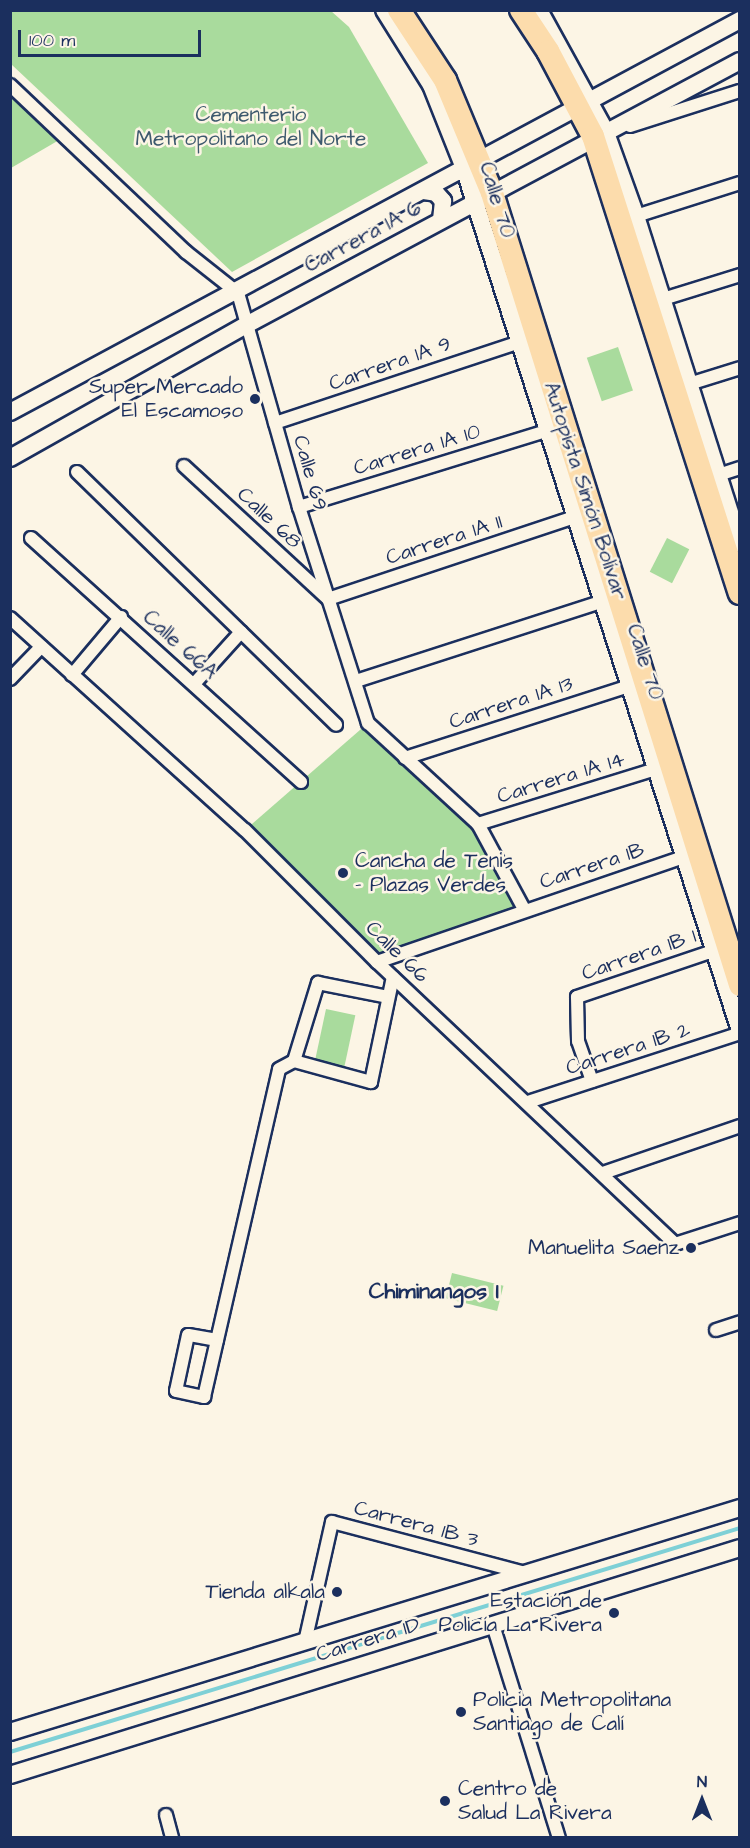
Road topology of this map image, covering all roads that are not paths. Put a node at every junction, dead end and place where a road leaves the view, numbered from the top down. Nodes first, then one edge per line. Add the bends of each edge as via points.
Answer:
1 (521, 10) edge
2 (539, 10) edge
3 (394, 14) edge
4 (740, 20) edge
5 (740, 61) edge
6 (10, 85) edge
7 (740, 91) edge
8 (585, 103) junction
9 (599, 133) junction
10 (471, 164) junction
11 (740, 183) edge
12 (424, 191) junction
13 (483, 197) junction
14 (636, 216) junction
15 (441, 220) junction
16 (740, 275) edge
17 (238, 293) junction
18 (663, 299) junction
19 (248, 324) junction
20 (517, 343) junction
21 (740, 368) edge
22 (689, 384) junction
23 (10, 412) edge
24 (275, 423) junction
25 (546, 431) junction
26 (10, 458) edge
27 (184, 466) dead end
28 (740, 468) edge
29 (77, 472) dead end
30 (711, 477) junction
31 (299, 507) junction
32 (582, 515) junction
33 (31, 538) dead end
34 (740, 544) edge
35 (319, 567) junction
36 (304, 577) junction
37 (740, 593) edge
38 (327, 599) junction
39 (601, 602) junction
40 (121, 617) junction
41 (10, 618) edge
42 (241, 632) junction
43 (41, 647) junction
44 (72, 675) junction
45 (10, 679) edge
46 (356, 681) junction
47 (194, 684) junction
48 (629, 686) junction
49 (336, 725) dead end
50 (405, 758) junction
51 (656, 769) junction
52 (301, 782) dead end
53 (478, 824) junction
54 (683, 856) junction
55 (524, 909) junction
56 (713, 951) junction
57 (377, 962) junction
58 (393, 977) junction
59 (740, 985) edge
60 (388, 997) junction
61 (740, 1032) edge
62 (294, 1061) junction
63 (592, 1081) junction
64 (528, 1101) junction
65 (740, 1126) edge
66 (603, 1173) junction
67 (740, 1223) edge
68 (740, 1322) edge
69 (716, 1330) dead end
70 (217, 1340) junction
71 (740, 1508) edge
72 (740, 1548) edge
73 (489, 1564) junction
74 (526, 1574) junction
75 (483, 1587) junction
76 (493, 1624) junction
77 (305, 1642) junction
78 (10, 1732) edge
79 (10, 1775) edge
80 (166, 1815) dead end
81 (172, 1838) edge
82 (559, 1838) edge

1 - 8 highway
2 - 8 street
3 - 10 highway, Autopista Simón Bolívar via 445,80
4 - 8 street, Carrera 1A 6
5 - 9 street, Carrera 1A 6
6 - 17 street via 182,254
7 - 9 street
8 - 9 highway
8 - 10 street, Carrera 1A 6
9 - 13 street, Carrera 1A 6
9 - 14 street
9 - 30 highway
10 - 12 street, Carrera 1A 6
10 - 13 highway, Autopista Simón Bolívar
11 - 14 street
12 - 15 street via 436,193 443,201
12 - 17 street, Carrera 1A 6
13 - 15 street, Carrera 1A 6
13 - 20 street, Calle 70
13 - 32 highway, Autopista Simón Bolívar
14 - 18 street
15 - 19 street, Carrera 1A 6
16 - 18 street
17 - 19 street, Calle 69
17 - 23 street, Carrera 1A 6
18 - 22 street
19 - 24 street, Calle 69
19 - 26 street, Carrera 1A 6
20 - 24 street, Carrera 1A 9
20 - 25 street, Calle 70
21 - 22 street
22 - 30 street
24 - 31 street, Calle 69
25 - 31 street, Carrera 1A 10
25 - 32 street, Calle 70
27 - 36 street, Calle 68
28 - 30 street
29 - 42 street
30 - 34 street
30 - 37 highway
31 - 35 street, Calle 69
32 - 38 street, Carrera 1A 11
32 - 39 street, Calle 70
32 - 59 highway, Autopista Simón Bolívar
33 - 40 street, Calle 66A
35 - 36 street
35 - 38 street, Calle 69
36 - 38 street, Calle 68
38 - 46 street, Calle 69
39 - 46 street
39 - 48 street, Calle 70
40 - 44 street
40 - 47 street, Calle 66A
41 - 43 street, Calle 66
42 - 47 street
42 - 49 street
43 - 44 street, Calle 66
43 - 45 street
44 - 57 street, Calle 66 via 245,830
46 - 50 street, Calle 69 via 368,723
47 - 52 street, Calle 66A
48 - 50 street, Carrera 1A 13
48 - 51 street, Calle 70
50 - 53 street, Calle 69
51 - 53 street, Carrera 1A 14
51 - 54 street, Calle 70
53 - 55 street, Calle 69
54 - 55 street, Carrera 1B
54 - 56 street, Calle 70
55 - 57 street, Carrera 1B
56 - 61 street, Calle 70
56 - 63 street, Carrera 1B 1 via 577,997 578,1041
57 - 58 street, Calle 66
58 - 60 street
58 - 64 street, Calle 66
60 - 62 street via 318,983
60 - 62 street via 371,1082
61 - 63 street, Carrera 1B 2
62 - 70 street via 279,1069
63 - 64 street, Carrera 1B 2
64 - 66 street, Calle 66
65 - 66 street
66 - 67 street, Calle 66 via 675,1244
68 - 69 street
70 - 70 street via 204,1397 176,1391 188,1335
71 - 74 street, Carrera 1D
72 - 76 street, Carrera 1D
73 - 74 street, Carrera 1B 3
73 - 75 street, Carrera 1B 3
73 - 77 street, Carrera 1B 3 via 332,1522
74 - 75 street, Carrera 1D
75 - 77 street, Carrera 1D
76 - 79 street, Carrera 1D
76 - 82 street
77 - 78 street, Carrera 1D
80 - 81 street

